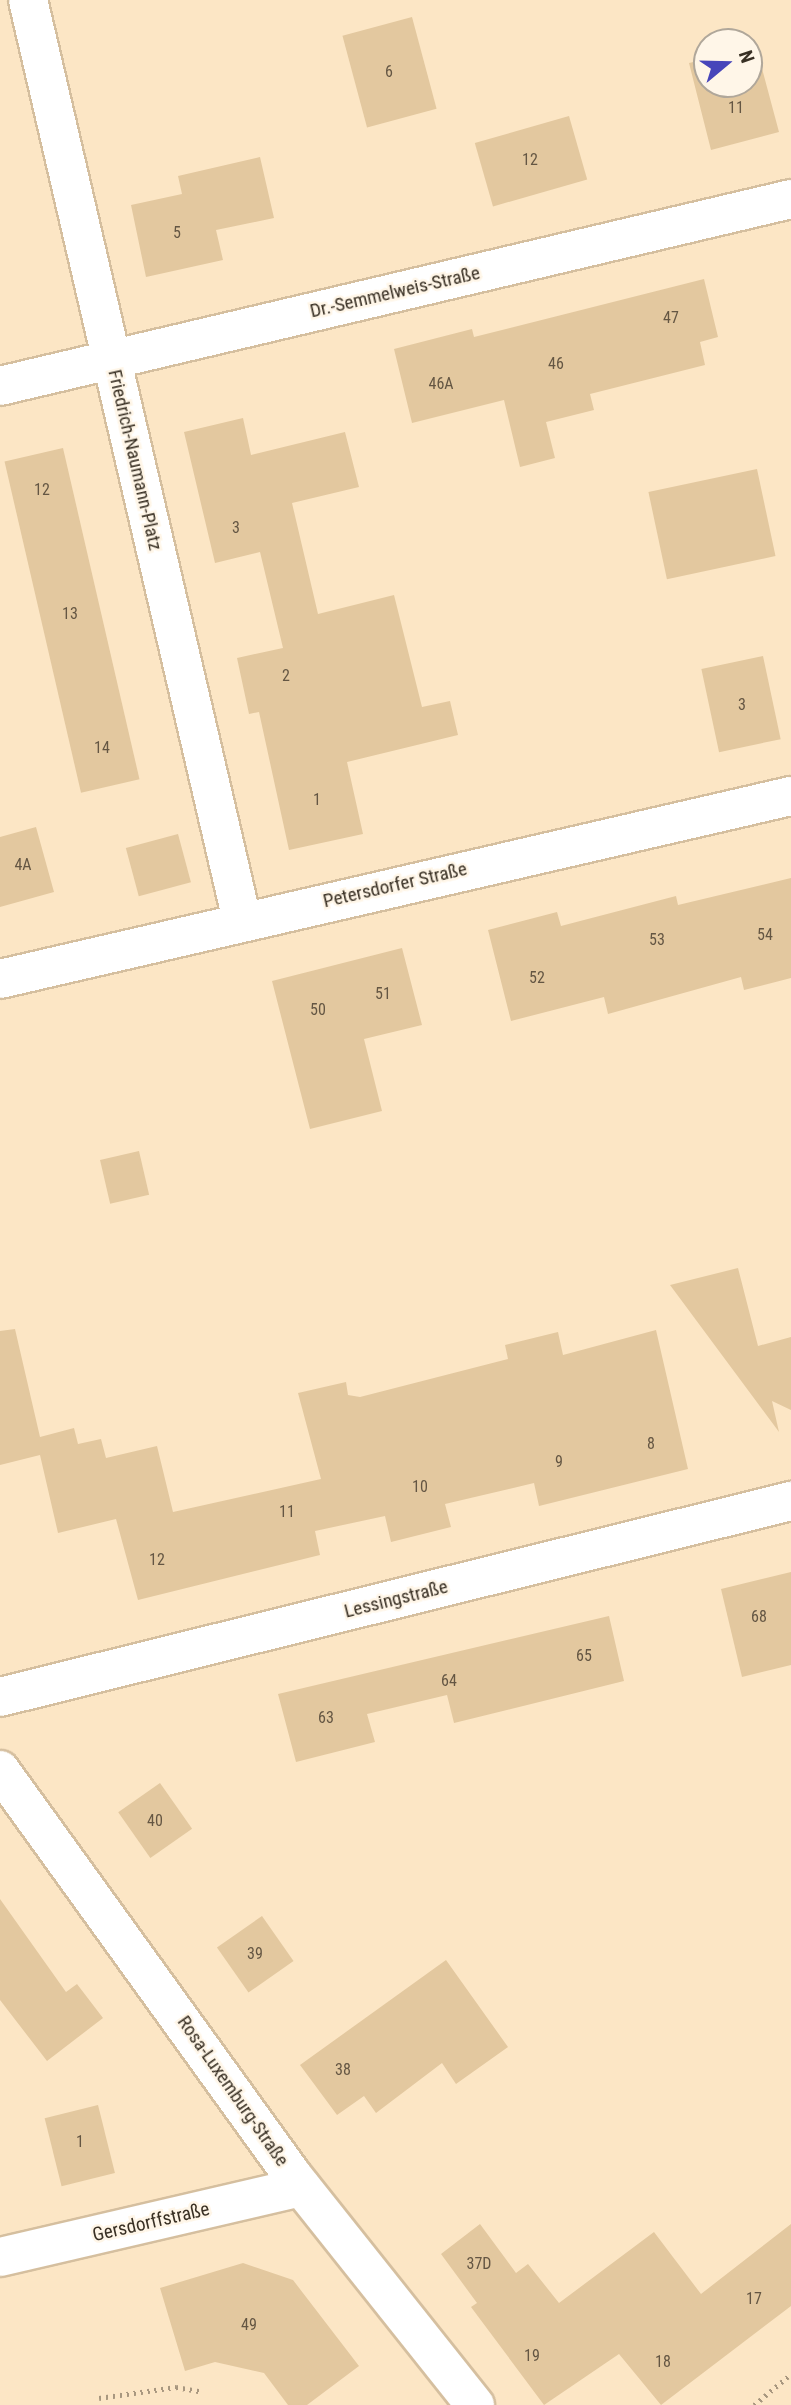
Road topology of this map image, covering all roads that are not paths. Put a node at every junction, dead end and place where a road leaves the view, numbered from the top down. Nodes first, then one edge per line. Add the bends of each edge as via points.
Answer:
1 (28, 0) edge
2 (791, 199) edge
3 (112, 360) junction
4 (0, 386) edge
5 (791, 796) edge
6 (242, 920) junction
7 (0, 979) edge
8 (791, 1501) edge
9 (0, 1697) edge
10 (0, 1770) edge
11 (301, 2187) junction
12 (0, 2257) edge
13 (475, 2405) edge

1 - 3 street, Friedrich-Naumann-Platz
2 - 3 street, Dr.-Semmelweis-Straße
3 - 4 street, Dr.-Semmelweis-Straße
3 - 6 street, Friedrich-Naumann-Platz
5 - 6 street, Petersdorfer Straße
6 - 7 street, Petersdorfer Straße
8 - 9 street, Lessingstraße
10 - 11 street, Rosa-Luxemburg-Straße
11 - 12 street, Gersdorffstraße
11 - 13 street, Rosa-Luxemburg-Straße

